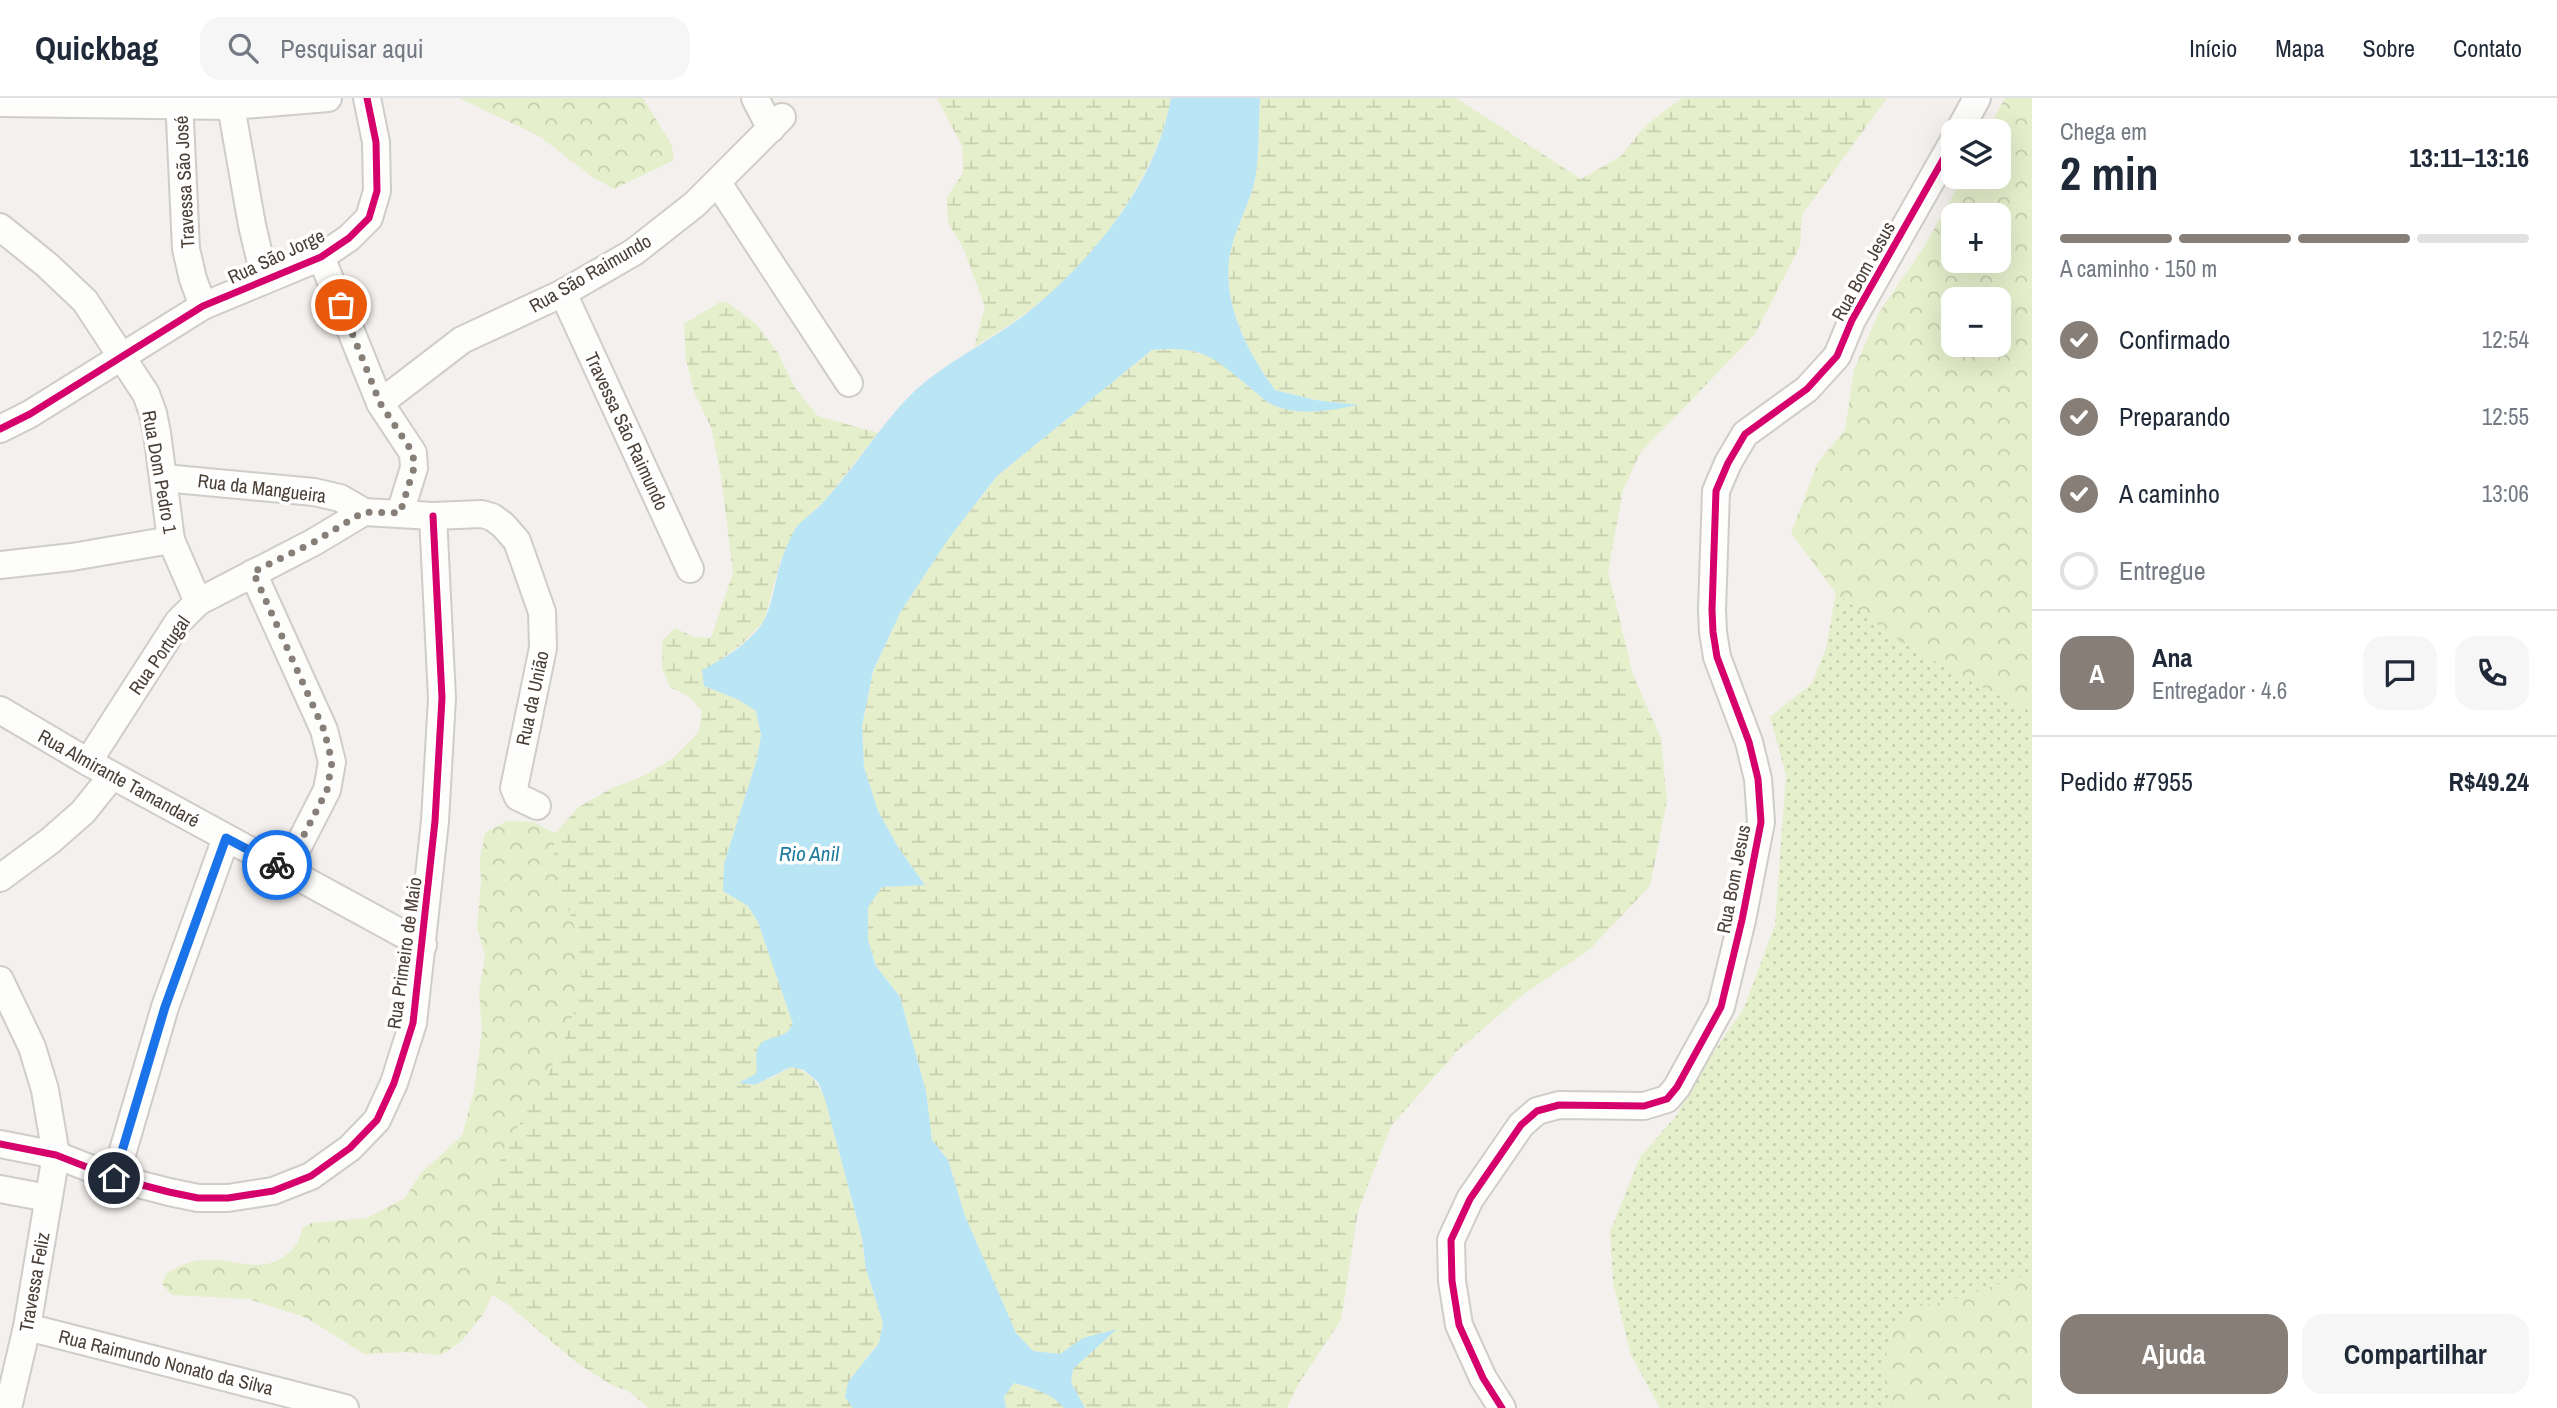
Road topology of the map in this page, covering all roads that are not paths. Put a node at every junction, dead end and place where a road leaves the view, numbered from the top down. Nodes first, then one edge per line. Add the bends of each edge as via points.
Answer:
1 (328, 98) edge
2 (367, 98) edge
3 (755, 98) edge
4 (1977, 98) edge
5 (179, 101) edge
6 (0, 103) edge
7 (231, 106) junction
8 (1966, 119) edge
9 (1941, 163) edge
10 (718, 183) junction
11 (0, 227) edge
12 (321, 257) junction
13 (265, 280) junction
14 (563, 293) junction
15 (203, 306) junction
16 (123, 358) junction
17 (849, 383) dead end
18 (380, 403) junction
19 (0, 429) edge
20 (164, 478) junction
21 (364, 512) junction
22 (400, 513) junction
23 (482, 514) joint
24 (433, 516) junction
25 (171, 540) junction
26 (0, 565) edge
27 (690, 569) dead end
28 (253, 572) junction
29 (198, 602) junction
30 (0, 710) edge
31 (88, 762) junction
32 (112, 776) junction
33 (537, 806) dead end
34 (226, 838) junction
35 (286, 870) junction
36 (0, 878) edge
37 (423, 945) junction
38 (0, 980) edge
39 (0, 1144) edge
40 (56, 1155) junction
41 (114, 1178) junction
42 (0, 1189) edge
43 (48, 1198) junction
44 (27, 1327) junction
45 (7, 1377) edge
46 (8, 1408) edge
47 (345, 1408) edge
48 (1502, 1408) edge

1 - 7 street
2 - 12 street, Rua São Jorge via 376,142 377,191 369,218
3 - 10 street, Rua São Raimundo via 776,123
4 - 8 street
5 - 6 street
5 - 7 street
5 - 15 street, Travessa São José via 186,249
7 - 13 street
9 - 48 street, Rua Bom Jesus via 1852,320 1837,356 1807,389 1745,434 1716,491 1713,632 1717,657 1749,742 1761,822 1721,1007 1667,1100 1644,1107 1559,1105 1537,1111 1521,1125 1470,1199 1451,1240 1459,1325
10 - 14 street, Rua São Raimundo via 634,252
10 - 17 street
11 - 16 street, Rua Dom Pedro 1 via 85,301
12 - 13 street, Rua São Jorge
12 - 18 street
13 - 15 street, Rua São Jorge
14 - 18 street, Rua São Raimundo via 462,340
14 - 27 street, Travessa São Raimundo
15 - 16 street, Rua São Jorge
16 - 19 street, Rua São Jorge
16 - 20 street, Rua Dom Pedro 1 via 153,413
18 - 22 street via 415,460
20 - 21 street, Rua da Mangueira via 314,492 340,498
20 - 25 street, Rua Dom Pedro 1
21 - 22 street, Rua da Mangueira
21 - 28 street, Rua Portugal
22 - 24 street, Rua da Mangueira
23 - 24 street, Rua da Mangueira
23 - 33 street, Rua da União via 503,525 517,541 542,612 543,648 514,788 518,797
24 - 37 street, Rua Primeiro de Maio via 442,698
25 - 26 street
25 - 29 street, Rua Dom Pedro 1
28 - 29 street, Rua Portugal
28 - 35 street via 324,730 332,762 327,790
29 - 31 street, Rua Portugal via 178,622
30 - 31 street, Rua Almirante Tamandaré
31 - 32 street, Rua Almirante Tamandaré
32 - 34 street, Rua Almirante Tamandaré
32 - 36 street via 83,812
34 - 35 street, Rua Almirante Tamandaré
34 - 41 street via 165,1007
35 - 37 street, Rua Almirante Tamandaré
37 - 41 street, Rua Primeiro de Maio via 413,1023 394,1083 377,1120 350,1148 311,1176 273,1191 228,1198 198,1198
38 - 40 street via 32,1047
39 - 40 street, Rua Primeiro de Maio
40 - 41 street, Rua Primeiro de Maio
40 - 43 street, Travessa Feliz
42 - 43 street
43 - 44 street, Travessa Feliz
44 - 45 street, Travessa Feliz
44 - 47 street, Rua Raimundo Nonato da Silva
45 - 46 street, Travessa Feliz

